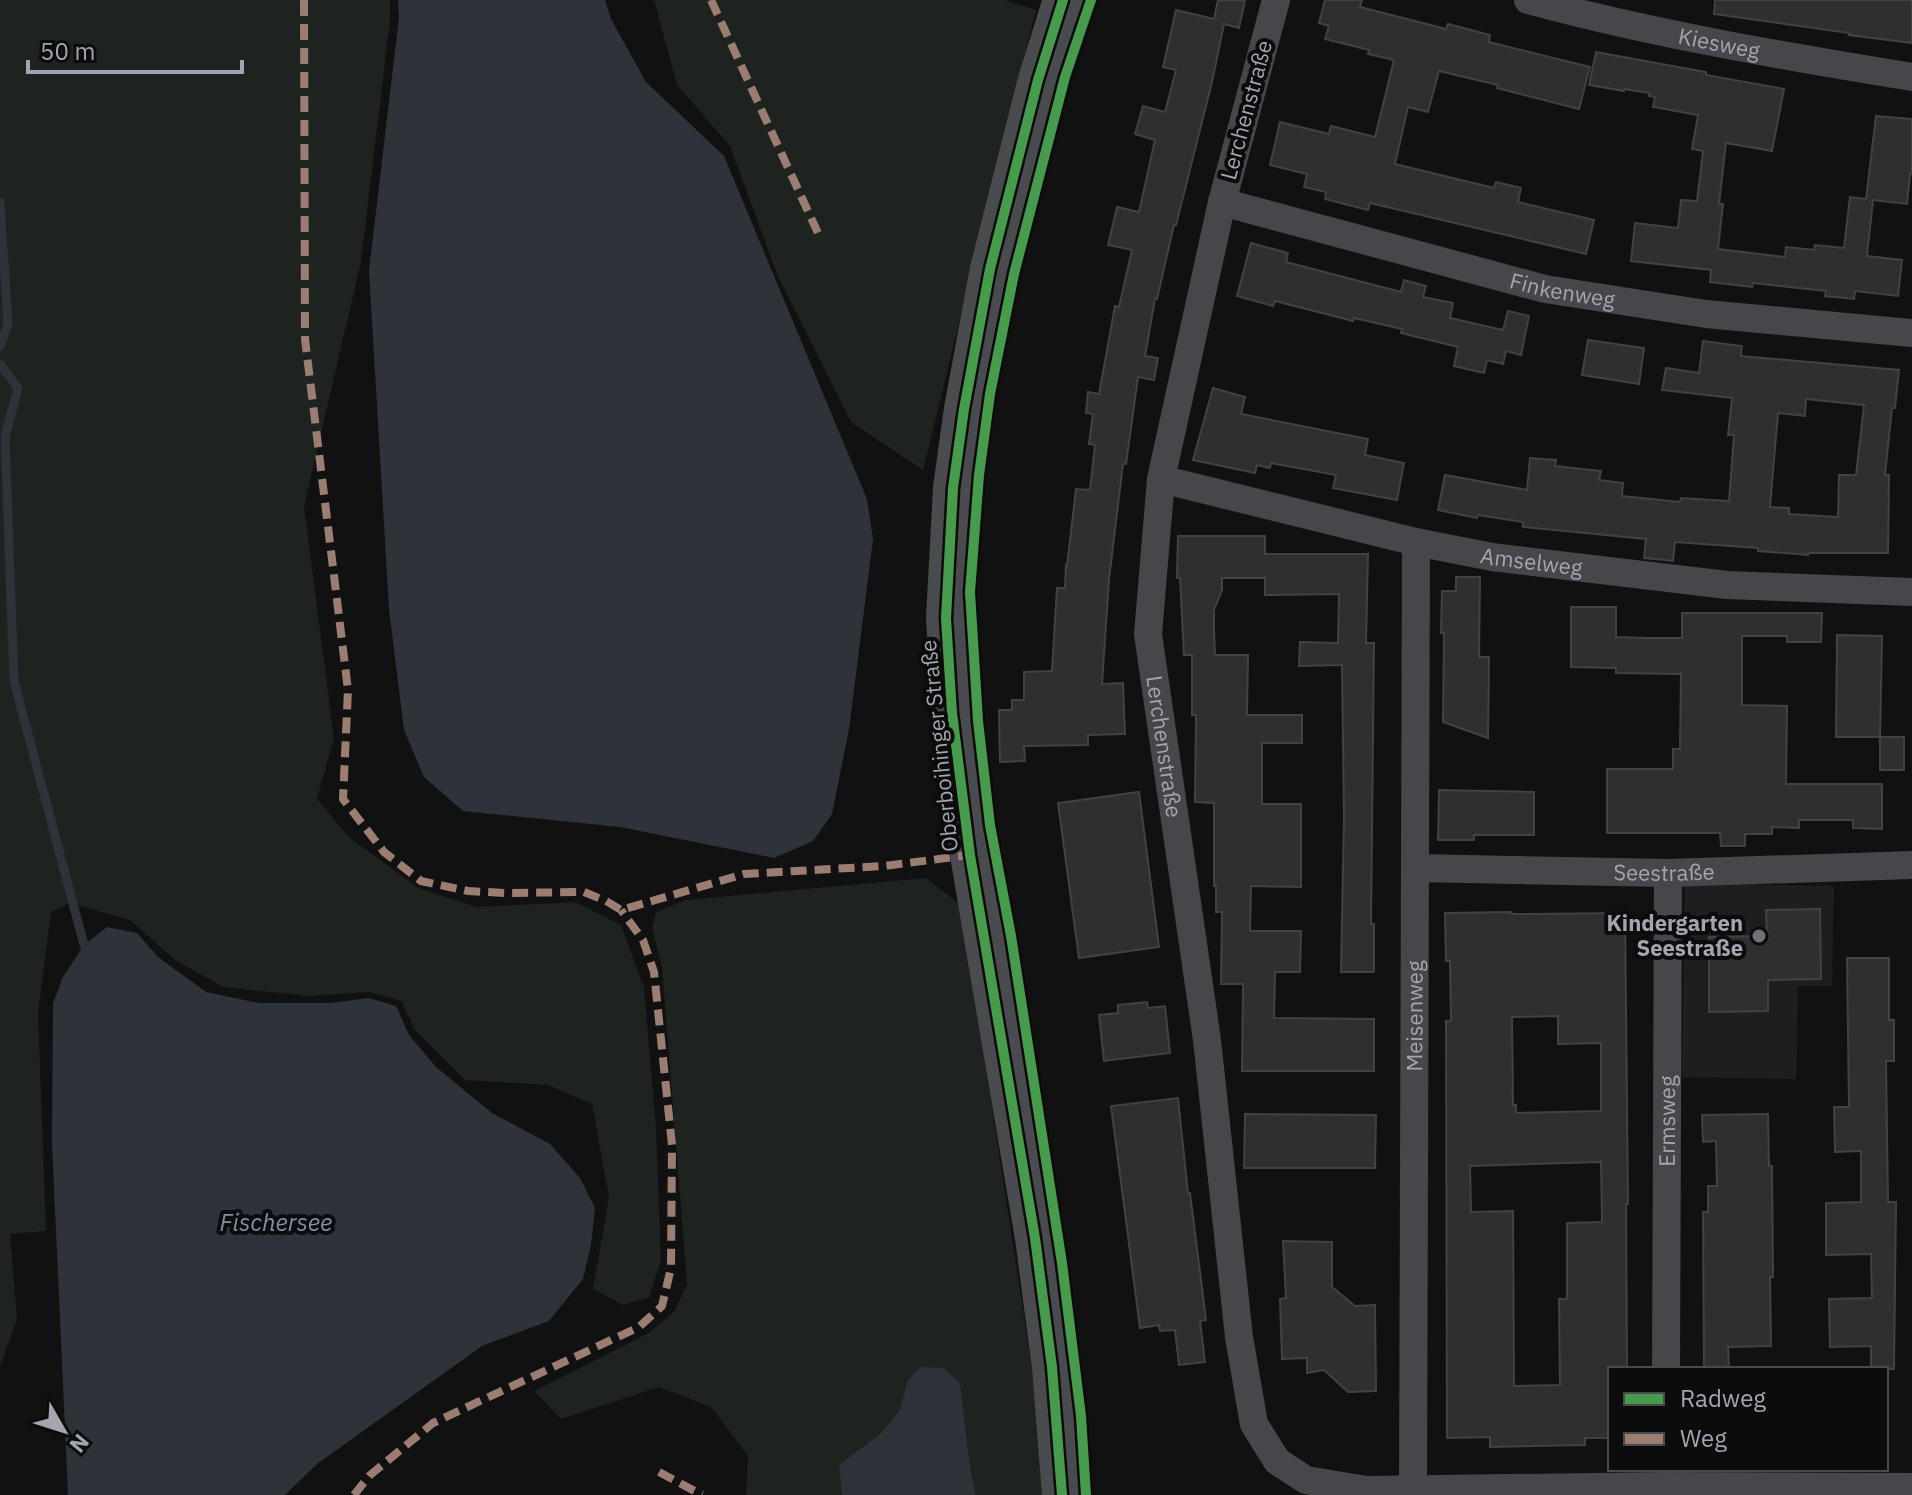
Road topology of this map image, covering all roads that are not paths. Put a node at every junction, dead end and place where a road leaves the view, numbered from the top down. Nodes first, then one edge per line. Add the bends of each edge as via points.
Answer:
1 (1063, 0) edge
2 (1276, 0) edge
3 (1528, 0) edge
4 (1912, 77) edge
5 (1222, 202) junction
6 (1912, 333) edge
7 (1161, 479) junction
8 (1416, 542) junction
9 (1912, 592) edge
10 (1912, 865) edge
11 (1416, 868) junction
12 (1668, 873) junction
13 (1666, 1367) edge
14 (1666, 1477) edge
15 (1912, 1487) edge
16 (1413, 1490) junction
17 (1062, 1495) edge

1 - 17 main road, Oberboihinger Straße via 990,269 953,488 946,618 966,824 1035,1238
2 - 5 street, Lerchenstraße
3 - 4 street, Kiesweg
5 - 6 street, Finkenweg via 1545,289 1706,314
5 - 7 street, Lerchenstraße
7 - 8 street, Amselweg
7 - 16 street, Lerchenstraße via 1148,634 1207,1040 1239,1337 1254,1424 1277,1461 1306,1480 1367,1490
8 - 9 street, Amselweg via 1492,557 1727,585
8 - 11 street, Meisenweg
10 - 12 street, Seestraße
11 - 12 street, Seestraße
11 - 16 street, Meisenweg
12 - 13 street, Ermsweg
14 - 15 street
14 - 16 street

